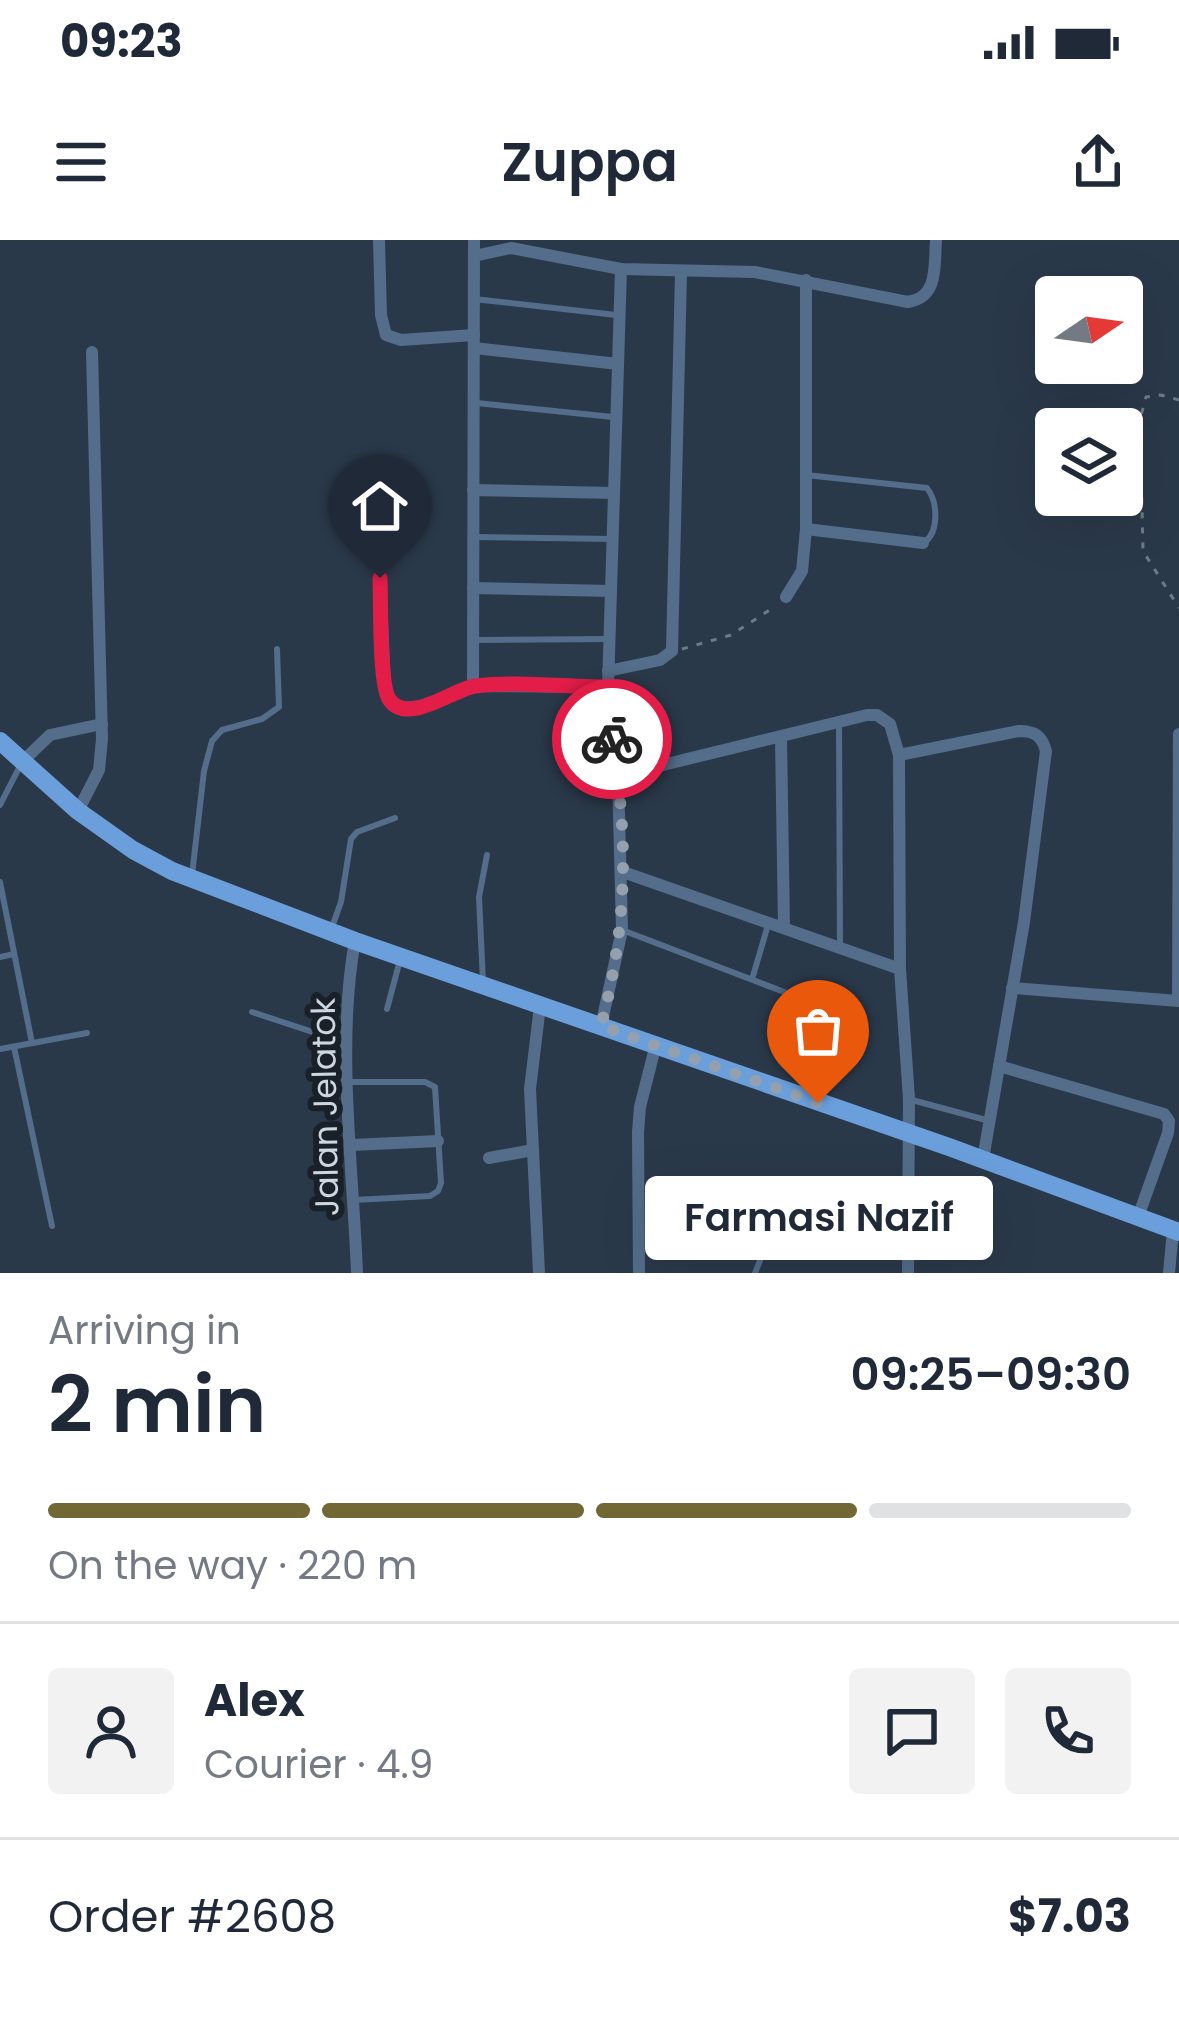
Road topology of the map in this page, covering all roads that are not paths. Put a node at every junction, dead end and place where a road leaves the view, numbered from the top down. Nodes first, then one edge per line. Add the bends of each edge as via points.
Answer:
1 (379, 240) edge
2 (474, 240) edge
3 (935, 240) edge
4 (474, 256) junction
5 (621, 269) junction
6 (681, 273) junction
7 (806, 280) junction
8 (474, 299) junction
9 (620, 315) junction
10 (474, 342) junction
11 (92, 352) dead end
12 (618, 364) junction
13 (474, 403) junction
14 (616, 417) junction
15 (806, 475) junction
16 (473, 490) junction
17 (614, 493) junction
18 (806, 530) junction
19 (473, 537) junction
20 (612, 539) junction
21 (923, 543) joint
22 (380, 578) dead end
23 (473, 588) junction
24 (611, 591) junction
25 (786, 597) road end
26 (609, 639) junction
27 (473, 640) junction
28 (277, 649) dead end
29 (608, 670) junction
30 (473, 686) junction
31 (608, 687) junction
32 (839, 721) junction
33 (102, 724) junction
34 (1179, 736) edge
35 (781, 739) junction
36 (0, 741) edge
37 (899, 755) junction
38 (23, 761) junction
39 (618, 776) junction
40 (1178, 783) edge
41 (0, 805) edge
42 (78, 811) junction
43 (395, 818) dead end
44 (1178, 826) edge
45 (487, 855) dead end
46 (1178, 870) edge
47 (623, 872) junction
48 (191, 879) junction
49 (0, 882) edge
50 (1178, 914) edge
51 (776, 924) junction
52 (622, 931) junction
53 (331, 932) junction
54 (355, 940) junction
55 (840, 950) junction
56 (14, 955) junction
57 (0, 957) edge
58 (400, 957) junction
59 (1178, 958) edge
60 (900, 970) junction
61 (752, 977) junction
62 (484, 986) junction
63 (1012, 988) junction
64 (1178, 1001) edge
65 (539, 1006) junction
66 (387, 1009) dead end
67 (252, 1012) dead end
68 (860, 1021) dead end
69 (601, 1026) junction
70 (87, 1033) dead end
71 (32, 1043) junction
72 (347, 1043) junction
73 (14, 1047) junction
74 (655, 1048) junction
75 (0, 1049) edge
76 (999, 1066) junction
77 (349, 1082) junction
78 (909, 1100) junction
79 (989, 1120) junction
80 (907, 1132) junction
81 (438, 1141) junction
82 (352, 1145) junction
83 (533, 1150) junction
84 (489, 1158) dead end
85 (982, 1159) junction
86 (354, 1200) junction
87 (778, 1213) dead end
88 (1138, 1216) junction
89 (52, 1226) dead end
90 (1176, 1231) edge
91 (357, 1273) edge
92 (539, 1273) edge
93 (639, 1273) edge
94 (755, 1273) edge
95 (908, 1273) edge
96 (1169, 1273) edge

1 - 10 street via 386,335
2 - 4 street
3 - 7 street via 932,289 917,301
4 - 5 street via 511,248
4 - 8 street
5 - 6 street
5 - 9 street
6 - 7 street
6 - 29 street via 673,651
7 - 15 street
8 - 9 lane
8 - 10 street
9 - 12 street
10 - 12 street
10 - 13 street
11 - 33 street
12 - 14 street
13 - 14 lane
13 - 16 street
14 - 17 street
15 - 18 street
15 - 21 lane via 927,488 935,502 933,532
16 - 17 street
16 - 19 street
17 - 20 street
18 - 21 street
18 - 25 street via 802,571
19 - 20 lane
19 - 23 street
20 - 24 street
22 - 30 street via 392,704 423,706
23 - 24 street
23 - 27 street
24 - 26 street
26 - 27 lane
26 - 29 street
27 - 30 street
28 - 48 lane via 279,706 222,730 208,750
29 - 31 street
30 - 31 street
31 - 39 street
32 - 35 street
32 - 37 street via 883,718
32 - 55 lane
33 - 38 street via 50,735
33 - 42 street via 99,770
34 - 40 street
35 - 39 street
35 - 51 street
36 - 38 main road
37 - 60 street
37 - 63 street via 1019,731 1044,743
38 - 41 lane
38 - 42 main road
39 - 47 street
40 - 44 street
42 - 48 main road
43 - 53 lane via 351,839
44 - 46 street
45 - 62 lane via 479,897
46 - 50 street
47 - 51 street
47 - 52 street
48 - 53 main road
49 - 56 lane
50 - 59 street
51 - 55 street
51 - 61 lane
52 - 61 lane
52 - 69 street
53 - 54 main road
54 - 58 main road
54 - 72 street, Jalan Jelatok
55 - 60 street
56 - 57 lane
56 - 71 lane
58 - 62 main road
58 - 66 lane
59 - 64 street
60 - 78 street
61 - 68 lane
62 - 65 main road
63 - 64 street
63 - 76 street
65 - 69 main road
65 - 83 street
67 - 72 lane
69 - 74 main road
70 - 71 lane
71 - 73 lane
72 - 77 street, Jalan Jelatok
73 - 75 lane
73 - 89 lane
74 - 80 main road
74 - 93 street via 638,1132
76 - 79 street
76 - 88 street via 1164,1114 1168,1133
77 - 81 lane via 431,1084
77 - 82 street, Jalan Jelatok
78 - 79 lane
78 - 80 street
79 - 85 street
80 - 85 main road
80 - 95 street
81 - 82 street
81 - 86 lane via 435,1194
82 - 86 street, Jalan Jelatok
83 - 84 street
83 - 92 street
85 - 88 main road
86 - 91 street, Jalan Jelatok
87 - 94 lane
88 - 90 main road
90 - 96 street

